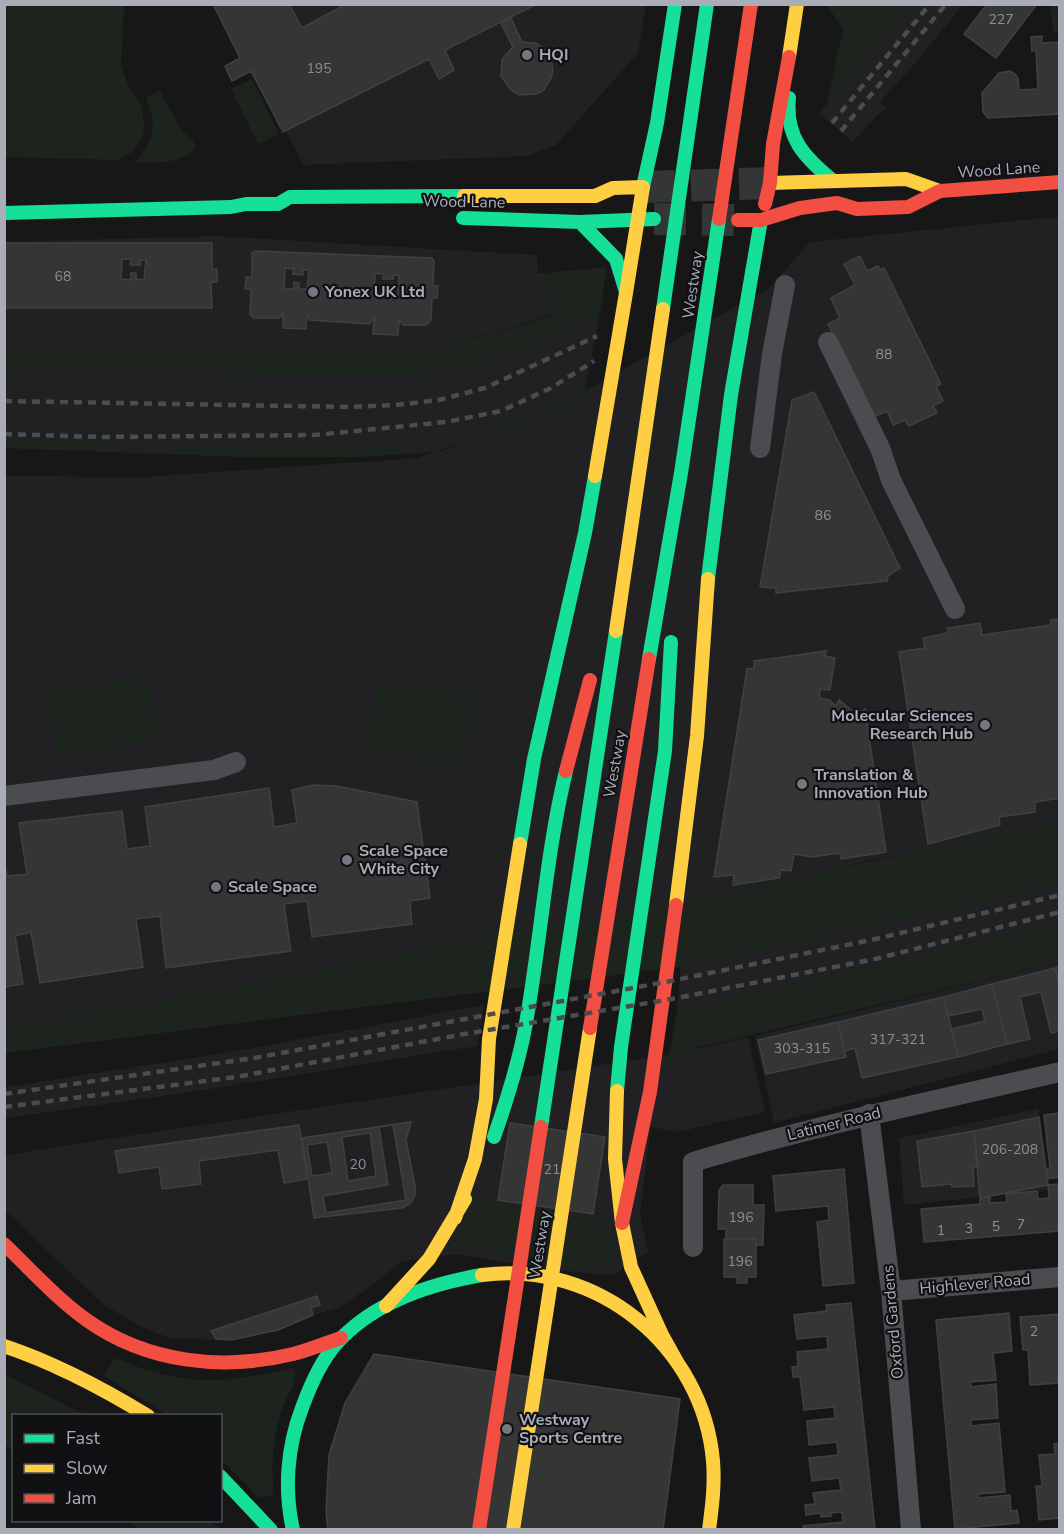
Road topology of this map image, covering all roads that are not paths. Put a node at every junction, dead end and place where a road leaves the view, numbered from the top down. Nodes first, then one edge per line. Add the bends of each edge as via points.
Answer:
1 (675, 4) edge
2 (707, 4) edge
3 (751, 4) edge
4 (797, 4) edge
5 (789, 57) junction
6 (832, 180) junction
7 (1059, 182) edge
8 (770, 183) junction
9 (643, 187) junction
10 (940, 191) junction
11 (278, 204) junction
12 (857, 210) junction
13 (4, 213) edge
14 (288, 214) dead end
15 (447, 218) dead end
16 (637, 219) junction
17 (654, 219) tunnel mouth
18 (738, 220) tunnel mouth
19 (761, 220) junction
20 (841, 221) dead end
21 (580, 222) junction
22 (771, 241) dead end
23 (754, 261) junction
24 (785, 285) dead end
25 (626, 293) junction
26 (828, 342) dead end
27 (760, 448) dead end
28 (681, 473) junction
29 (632, 517) junction
30 (675, 589) dead end
31 (955, 609) dead end
32 (672, 624) dead end
33 (602, 630) dead end
34 (594, 664) dead end
35 (236, 762) dead end
36 (4, 796) edge
37 (1059, 1072) edge
38 (869, 1114) junction
39 (455, 1218) junction
40 (622, 1223) junction
41 (4, 1244) edge
42 (693, 1246) dead end
43 (1059, 1277) edge
44 (891, 1291) junction
45 (386, 1306) junction
46 (341, 1338) junction
47 (4, 1346) edge
48 (677, 1362) junction
49 (145, 1414) edge
50 (222, 1478) edge
51 (271, 1530) edge
52 (293, 1530) edge
53 (479, 1530) edge
54 (513, 1530) edge
55 (709, 1530) edge
56 (911, 1530) edge

1 - 9 main road
2 - 29 main road, Westway
3 - 28 main road, Westway
4 - 5 main road
5 - 6 main road via 789,123 807,157
5 - 8 main road
6 - 8 main road, Wood Lane
6 - 10 main road, Wood Lane via 906,179
7 - 10 main road, Wood Lane
8 - 19 main road
9 - 11 main road, Wood Lane via 613,188 595,196 290,196
9 - 16 main road
10 - 12 main road, Wood Lane via 908,207
11 - 13 main road, Wood Lane
11 - 14 main road
12 - 19 main road, Wood Lane via 837,202
12 - 20 main road
15 - 21 main road, Wood Lane
16 - 17 main road, Wood Lane
16 - 21 main road, Wood Lane
16 - 25 main road
18 - 19 main road, Wood Lane
19 - 23 main road
21 - 25 main road via 616,259
22 - 23 main road
23 - 40 main road via 731,396 709,567 697,736 659,1037
24 - 27 street
25 - 39 main road via 585,533 534,759 489,1039 486,1099 476,1159
26 - 31 street
28 - 30 main road
28 - 54 main road, Westway via 619,838
29 - 33 main road
29 - 53 main road, Westway
32 - 40 main road via 665,751 616,1104 615,1158
34 - 39 main road via 554,829 523,1041 508,1104
35 - 36 street via 214,770
37 - 38 street, Latimer Road
38 - 42 street, Latimer Road via 693,1162
38 - 44 street, Oxford Gardens
39 - 45 main road via 429,1259
40 - 48 main road via 631,1267
41 - 46 main road via 88,1321 123,1342 169,1359 226,1363 285,1356
43 - 44 street, Highlever Road
44 - 56 street, Oxford Gardens
45 - 46 main road
45 - 48 main road via 470,1278 507,1273 542,1277 598,1293 653,1333
46 - 52 main road via 318,1372 300,1412 288,1490
47 - 49 main road via 42,1358 101,1386
48 - 55 main road via 697,1395 709,1433 715,1468
50 - 51 main road

